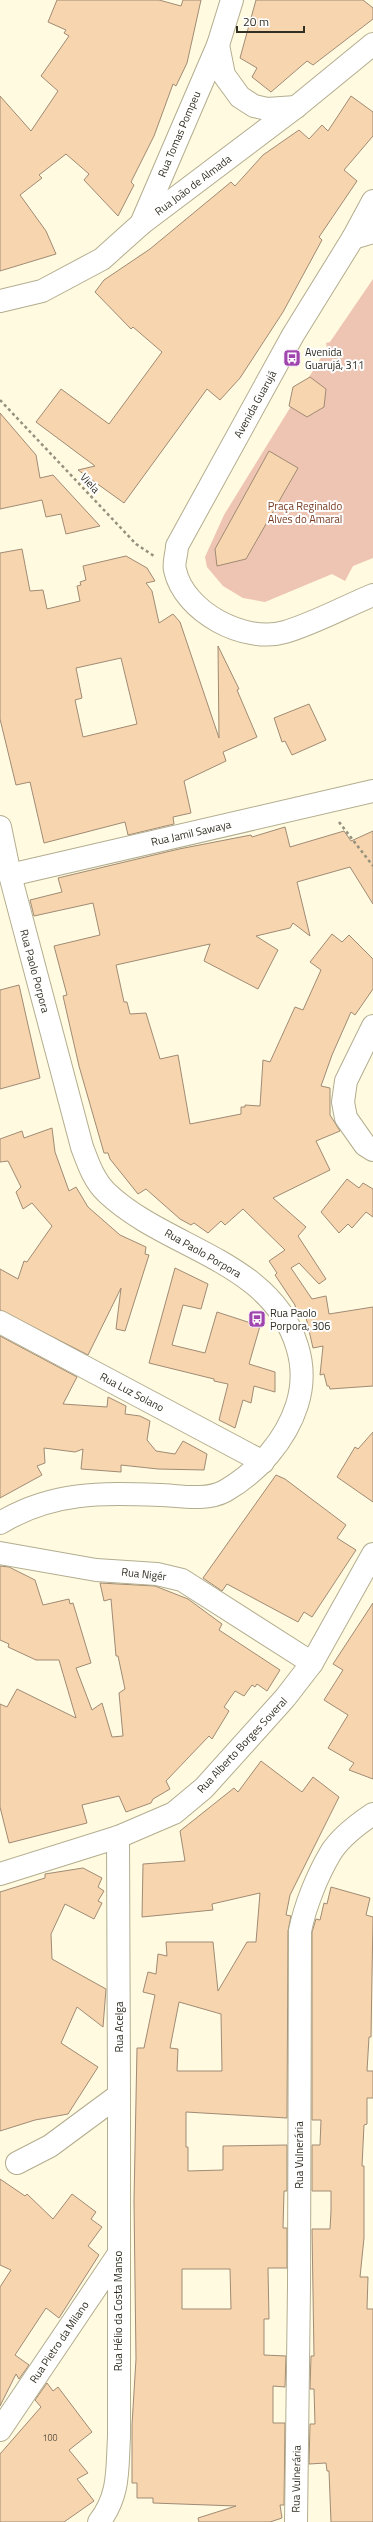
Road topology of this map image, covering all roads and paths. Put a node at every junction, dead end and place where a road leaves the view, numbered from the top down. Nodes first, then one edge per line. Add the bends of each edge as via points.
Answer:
1 (232, 0) edge
2 (218, 44) junction
3 (373, 44) edge
4 (296, 107) junction
5 (373, 201) edge
6 (141, 224) junction
7 (363, 235) edge
8 (0, 301) edge
9 (0, 400) edge
10 (174, 570) junction
11 (373, 595) edge
12 (373, 792) edge
13 (324, 803) junction
14 (0, 827) edge
15 (373, 866) edge
16 (10, 875) junction
17 (373, 1026) edge
18 (373, 1150) edge
19 (0, 1322) edge
20 (263, 1462) junction
21 (0, 1523) edge
22 (0, 1553) edge
23 (373, 1554) edge
24 (312, 1663) junction
25 (373, 1814) edge
26 (118, 1837) junction
27 (0, 1874) edge
28 (119, 2095) junction
29 (17, 2163) dead end
30 (118, 2255) junction
31 (0, 2430) edge
32 (99, 2522) edge
33 (296, 2522) edge

1 - 2 street, Rua Tomas Pompeu
2 - 4 street, Rua Tomas Pompeu via 224,75 240,97 254,106 266,109
2 - 6 street, Rua Tomas Pompeu
3 - 4 street, Rua João de Almada
4 - 6 street, Rua João de Almada
5 - 7 street, Avenida Guarujá
6 - 8 street, Rua João de Almada via 102,260 42,291
7 - 10 street, Avenida Guarujá via 293,335 177,546
9 - 10 path, Viela via 136,544
10 - 11 street via 187,596 208,615 233,629 257,633 284,632
12 - 13 street, Rua Jamil Sawaya
13 - 15 path
13 - 16 street, Rua Jamil Sawaya
14 - 16 street, Rua Paolo Porpora
16 - 20 street, Rua Paolo Porpora via 90,1170 106,1193 236,1271 270,1297 293,1330 301,1357 301,1392 291,1425
17 - 18 street via 346,1081 343,1102 346,1118 365,1145
19 - 20 street, Rua Luz Solano
20 - 21 street, Rua Paolo Porpora via 225,1491 212,1495 85,1494 21,1510
22 - 24 street, Rua Nigér via 96,1570 157,1574 182,1580
23 - 24 street, Rua Alberto Borges Soveral
24 - 26 street, Rua Alberto Borges Soveral via 285,1698 204,1788 174,1813
25 - 33 street, Rua Vulnerária via 344,1836 330,1853 304,1913 300,1931
26 - 27 street, Rua Alberto Borges Soveral
26 - 28 street, Rua Acelga
28 - 29 street via 50,2146
28 - 30 street, Rua Hélio da Costa Manso
30 - 31 street, Rua Pietro da Milano
30 - 32 street, Rua Hélio da Costa Manso via 116,2488 110,2508

